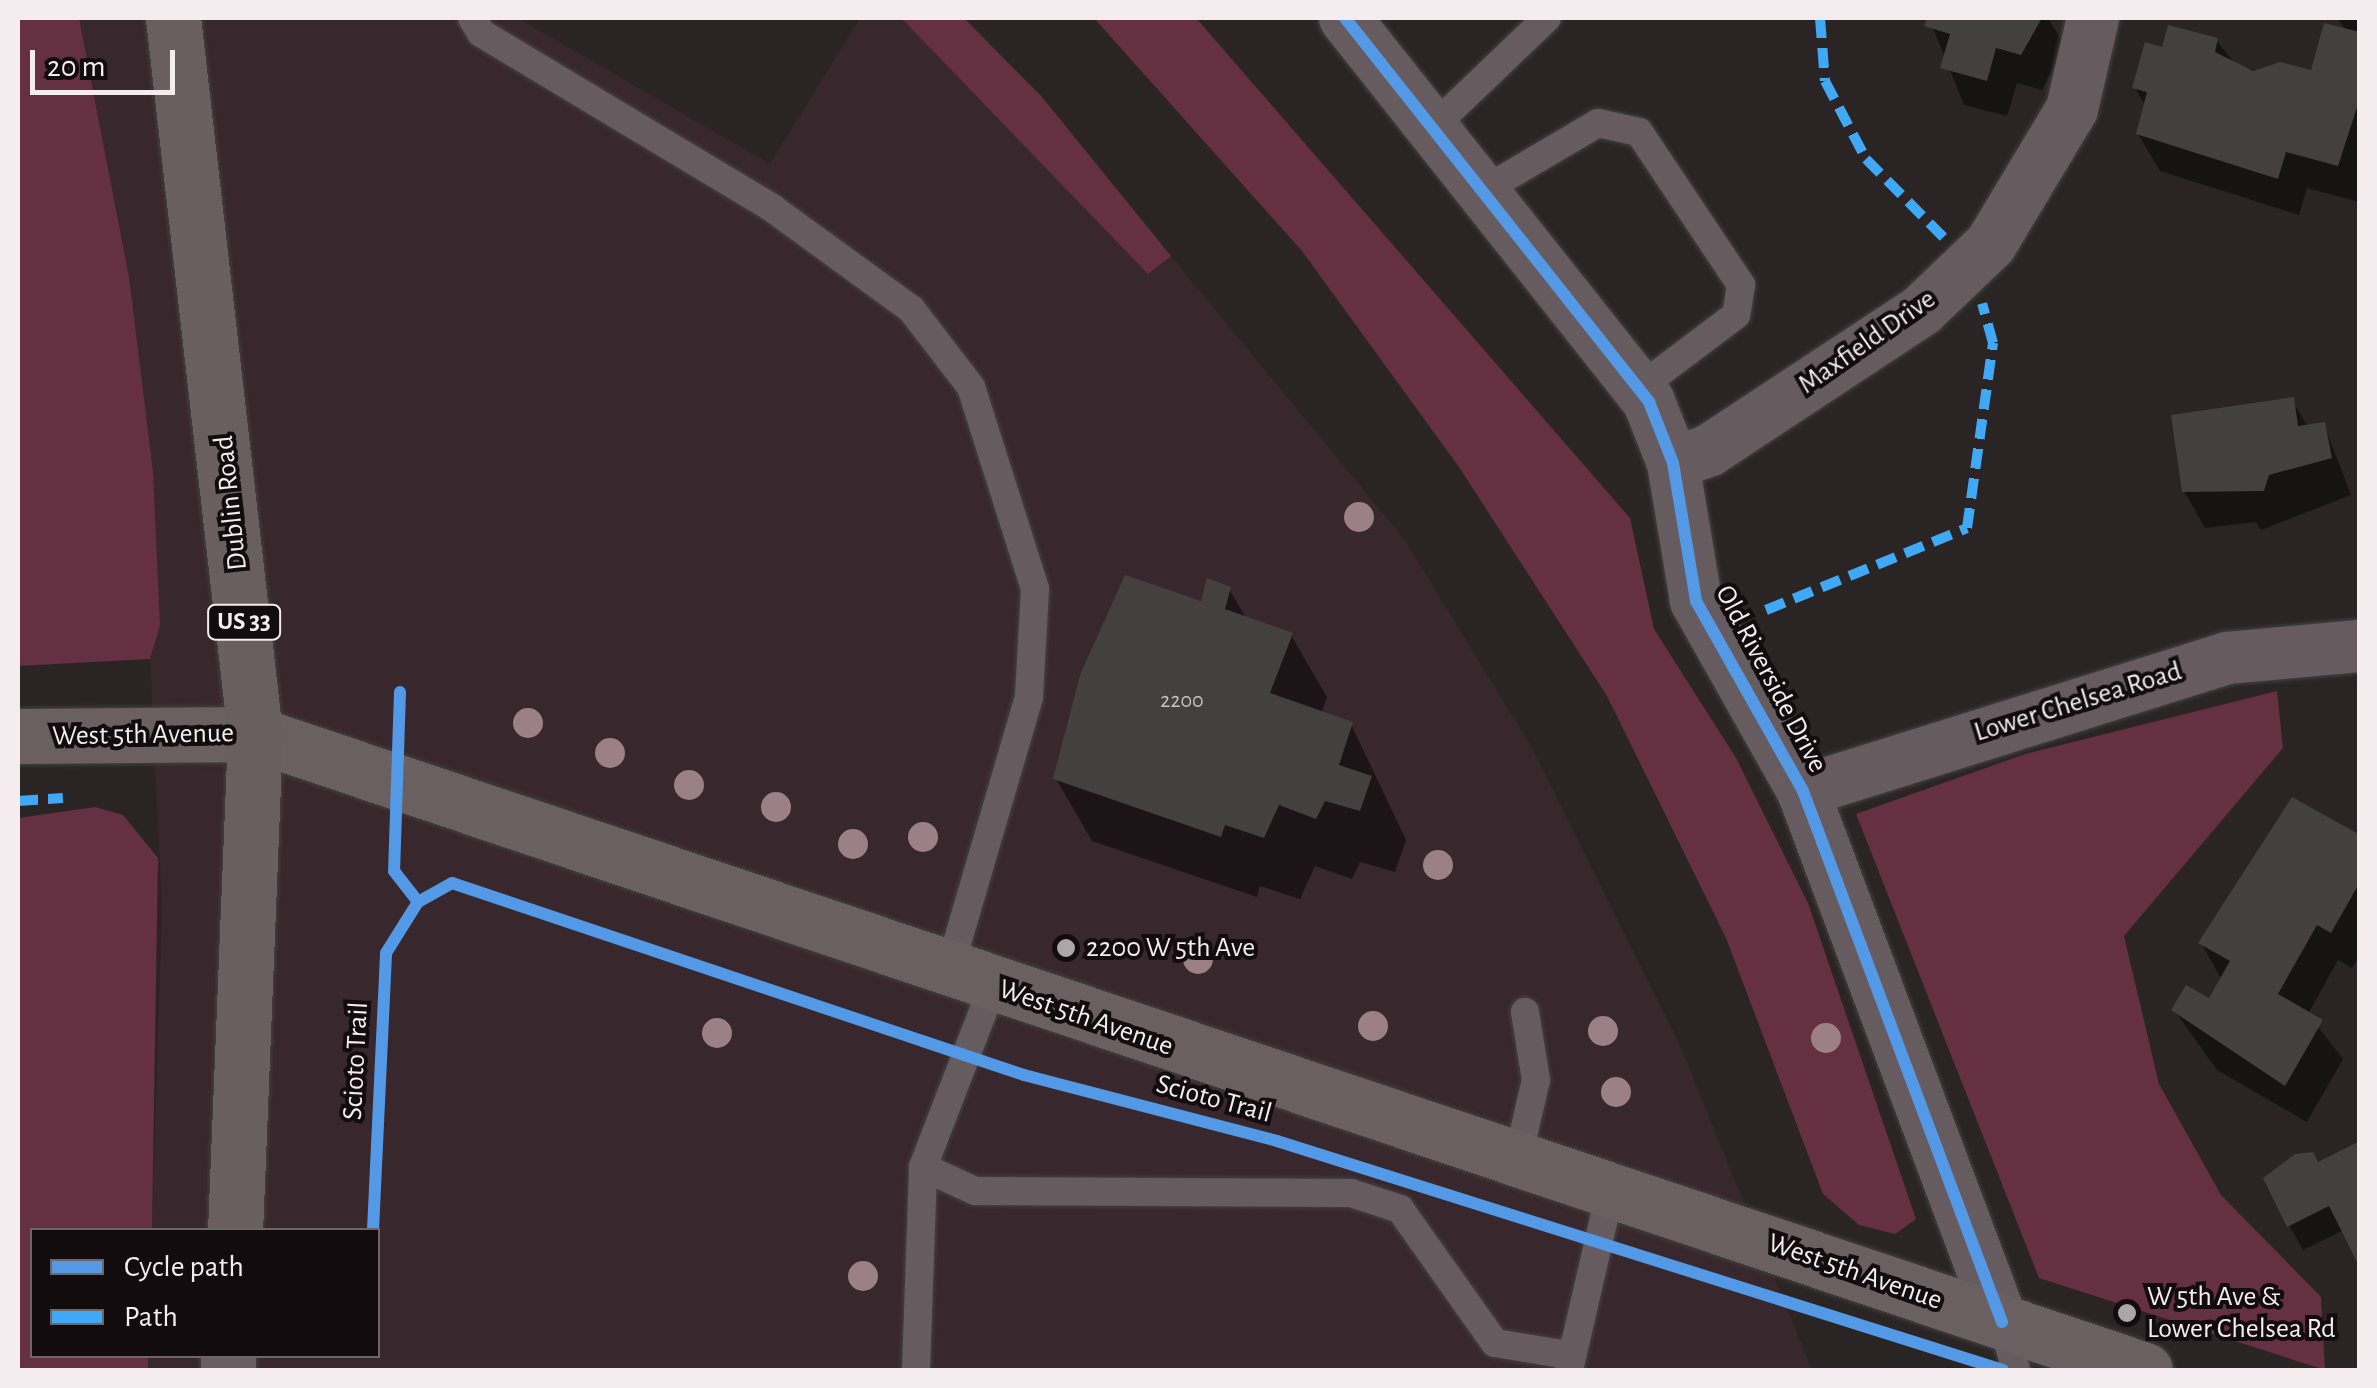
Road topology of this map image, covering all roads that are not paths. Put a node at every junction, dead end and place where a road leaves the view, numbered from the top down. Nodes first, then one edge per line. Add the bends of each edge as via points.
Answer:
1 (173, 18) edge
2 (472, 18) edge
3 (1345, 18) edge
4 (1548, 18) edge
5 (2093, 18) edge
6 (1434, 126) junction
7 (1486, 189) junction
8 (1639, 388) junction
9 (1673, 464) junction
10 (2360, 646) edge
11 (256, 734) junction
12 (38, 736) edge
13 (1803, 791) junction
14 (971, 978) junction
15 (1525, 1012) dead end
16 (1517, 1162) junction
17 (923, 1167) junction
18 (1610, 1192) junction
19 (235, 1228) edge
20 (2009, 1346) edge
21 (1568, 1363) edge
22 (916, 1370) edge
23 (2145, 1370) edge

1 - 11 main road, Dublin Road / US 33
2 - 14 lane via 481,33 772,208 911,309 971,387 1035,589 1029,697
3 - 6 street, Old Riverside Drive
4 - 6 lane
5 - 9 street, Maxfield Drive via 2072,110 1991,244 1922,310 1710,450
6 - 7 street, Old Riverside Drive
7 - 8 street, Old Riverside Drive
7 - 8 lane via 1598,122 1639,132 1740,284 1736,315
8 - 9 street, Old Riverside Drive
9 - 13 street, Old Riverside Drive via 1696,600
10 - 13 street, Lower Chelsea Road via 2228,658
11 - 12 main road, West 5th Avenue
11 - 14 main road, West 5th Avenue
11 - 19 main road, Dublin Road / US 33
13 - 20 street, Old Riverside Drive
14 - 16 main road, West 5th Avenue
14 - 17 lane
15 - 16 lane via 1536,1080
16 - 18 main road, West 5th Avenue
17 - 21 lane via 975,1191 1351,1193 1400,1209 1496,1344
17 - 22 lane
18 - 20 main road, West 5th Avenue
18 - 21 lane
20 - 23 main road, West 5th Avenue

